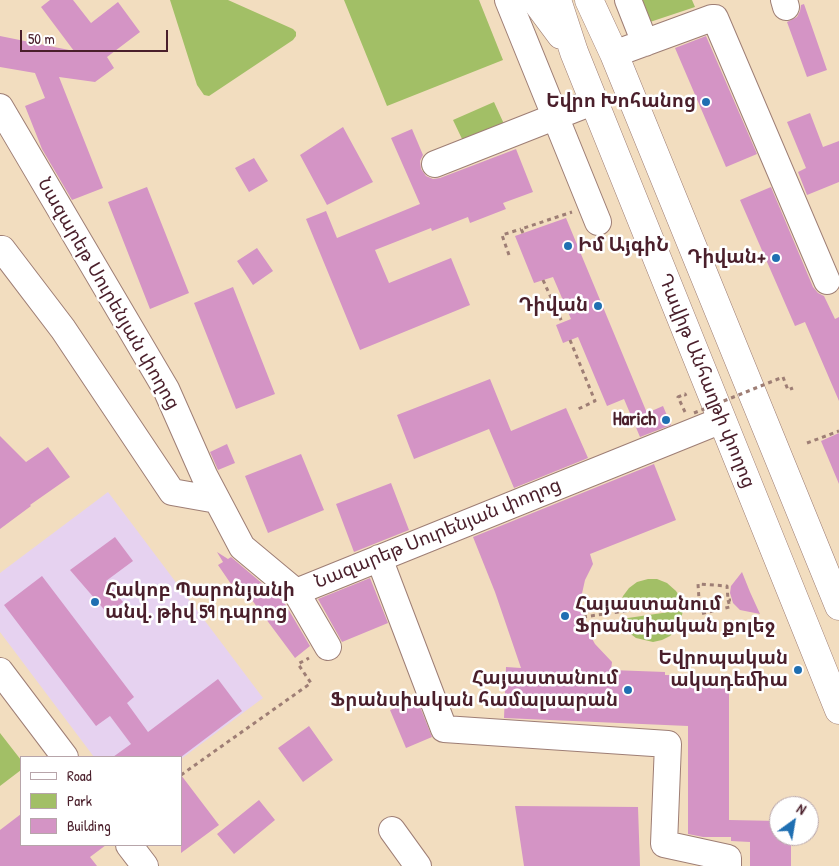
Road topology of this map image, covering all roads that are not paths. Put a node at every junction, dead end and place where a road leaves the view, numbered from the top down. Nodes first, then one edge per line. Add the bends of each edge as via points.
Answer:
1 (508, 0) edge
2 (535, 0) edge
3 (557, 0) edge
4 (589, 0) edge
5 (604, 0) edge
6 (628, 0) edge
7 (645, 43) junction
8 (610, 45) junction
9 (574, 52) junction
10 (595, 102) junction
11 (0, 107) edge
12 (556, 116) junction
13 (435, 164) dead end
14 (595, 214) road end
15 (2, 249) dead end
16 (827, 281) dead end
17 (722, 420) junction
18 (217, 500) junction
19 (379, 558) junction
20 (296, 592) junction
21 (839, 606) edge
22 (328, 647) road end
23 (0, 671) edge
24 (839, 710) edge
25 (64, 756) edge
26 (392, 830) dead end
27 (130, 846) edge
28 (145, 866) edge
29 (418, 866) edge
30 (728, 866) edge

1 - 12 street
2 - 9 main road, Դավիթ Անհաղթի փողոց
3 - 9 main road, Դավիթ Անհաղթի փողոց
4 - 8 main road, Դավիթ Անհաղթի փողոց
5 - 8 main road, Դավիթ Անհաղթի փողոց
6 - 7 street
7 - 8 street
7 - 16 street via 715,18
8 - 21 main road, Դավիթ Անհաղթի փողոց
9 - 10 main road, Դավիթ Անհաղթի փողոց
10 - 12 street
10 - 17 main road, Դավիթ Անհաղթի փողոց
11 - 18 street, Նազարեթ Սուրենյան փողոց via 166,388
12 - 13 street
12 - 14 street
15 - 18 street via 63,329 172,492
17 - 19 street, Նազարեթ Սուրենյան փողոց
17 - 24 main road, Դավիթ Անհաղթի փողոց
18 - 20 street, Նազարեթ Սուրենյան փողոց via 242,547
19 - 20 street, Նազարեթ Սուրենյան փողոց
19 - 30 street via 444,729 668,744 664,844 728,858
20 - 22 street
23 - 25 street
26 - 29 street
27 - 28 street

